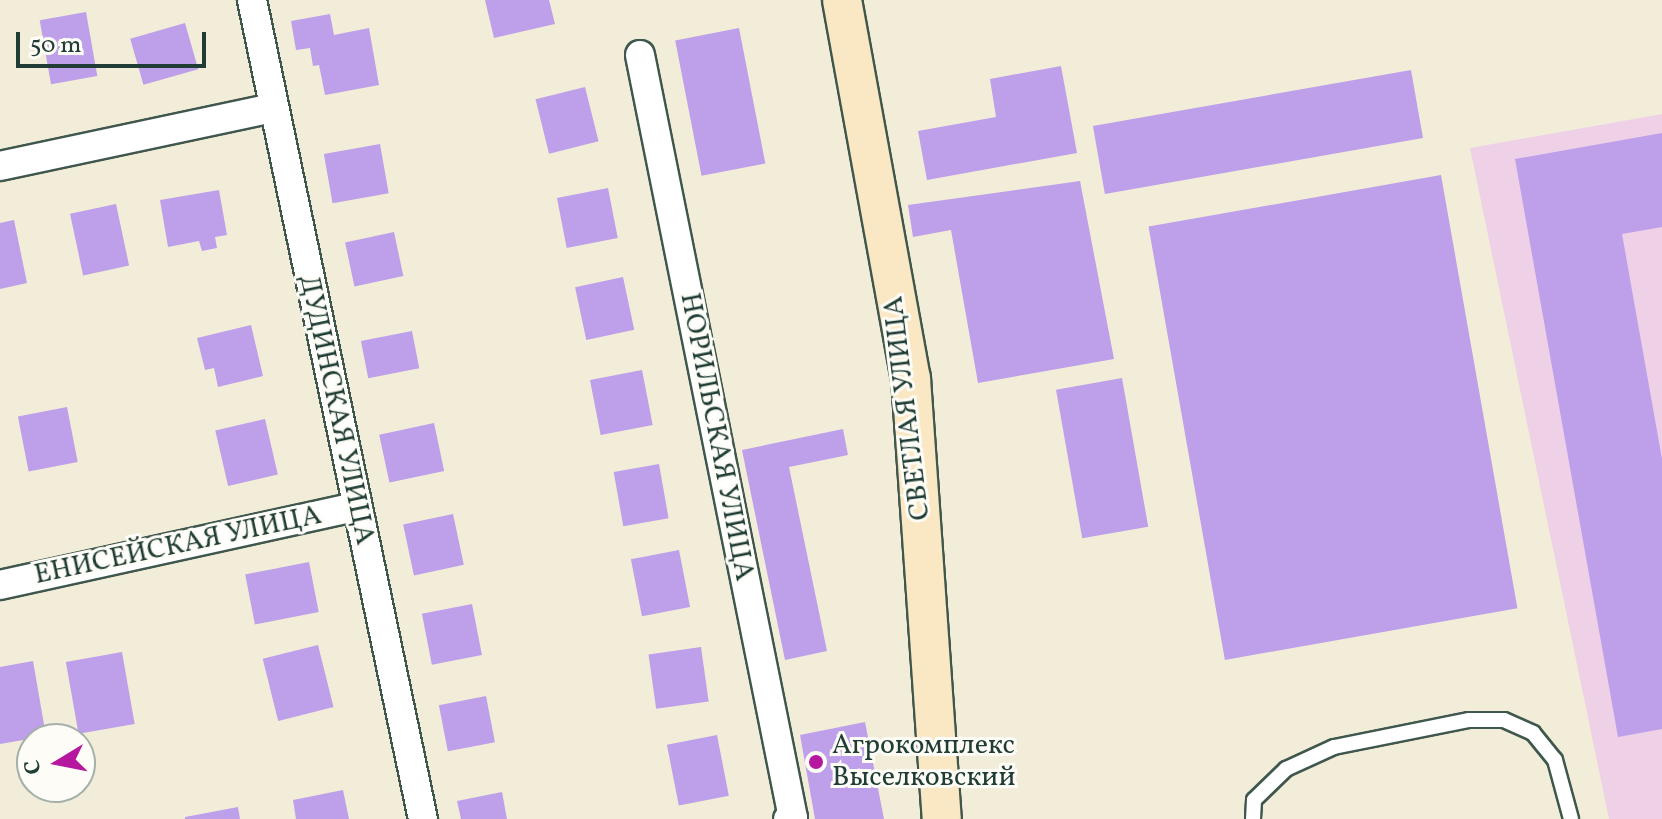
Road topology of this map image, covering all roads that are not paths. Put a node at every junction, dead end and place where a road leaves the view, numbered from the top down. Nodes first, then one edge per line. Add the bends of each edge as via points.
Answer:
1 (252, 0) edge
2 (842, 0) edge
3 (640, 55) dead end
4 (272, 108) junction
5 (0, 166) edge
6 (356, 507) junction
7 (0, 585) edge
8 (790, 818) edge
9 (423, 819) edge
10 (942, 819) edge
11 (1253, 819) edge
12 (1571, 819) edge

1 - 4 street, ДУДИНСКАЯ УЛИЦА
2 - 10 street, СВЕТЛАЯ УЛИЦА via 911,379
3 - 8 street, НОРИЛЬСКАЯ УЛИЦА
4 - 5 street
4 - 6 street, ДУДИНСКАЯ УЛИЦА
6 - 7 street, ЕНИСЕЙСКАЯ УЛИЦА
6 - 9 street, ДУДИНСКАЯ УЛИЦА
11 - 12 lane via 1254,800 1286,769 1334,747 1469,720 1504,720 1533,733 1555,760

